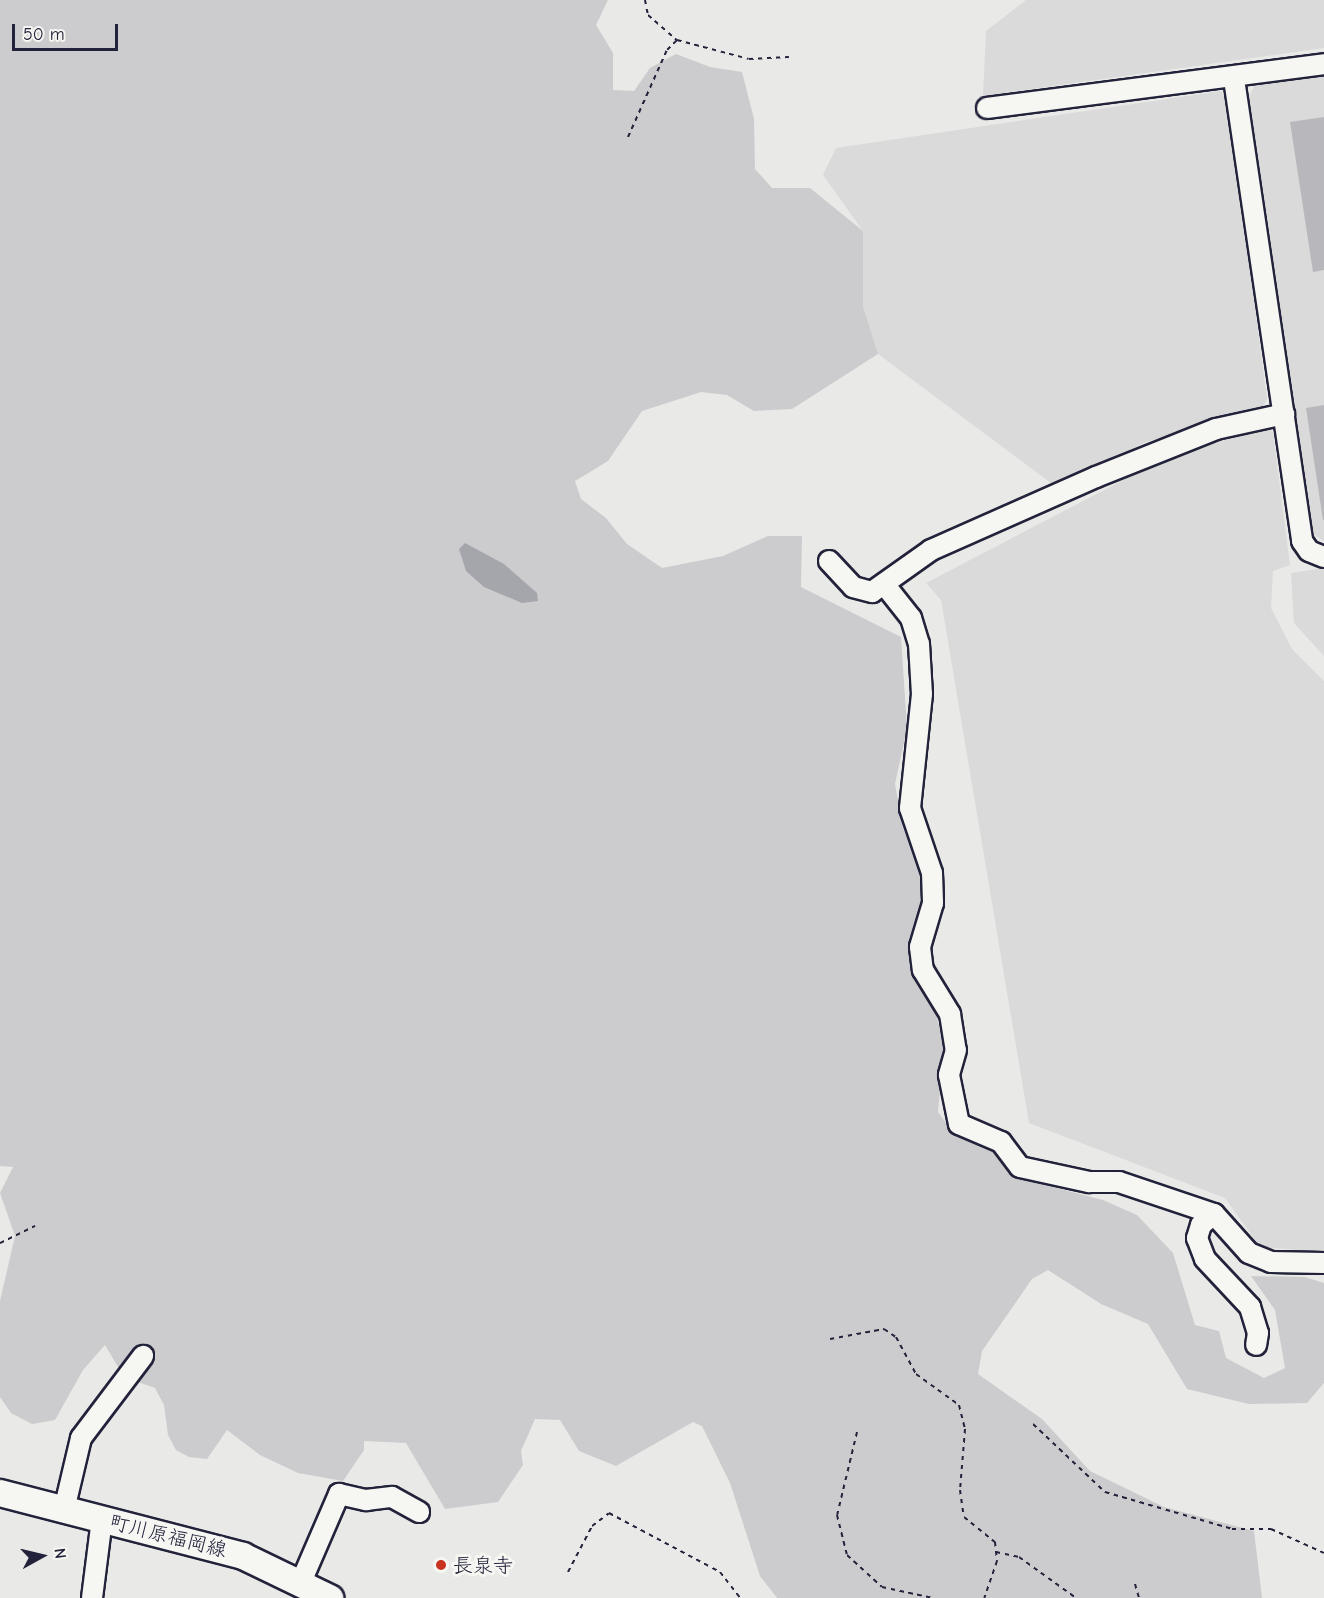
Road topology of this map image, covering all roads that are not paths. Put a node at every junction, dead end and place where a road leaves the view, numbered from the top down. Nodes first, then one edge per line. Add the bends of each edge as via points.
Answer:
1 (1324, 64) edge
2 (1234, 79) junction
3 (987, 108) dead end
4 (1284, 414) junction
5 (1324, 557) edge
6 (830, 561) dead end
7 (884, 584) junction
8 (1214, 1214) junction
9 (1324, 1263) edge
10 (1256, 1345) dead end
11 (143, 1356) dead end
12 (0, 1493) edge
13 (64, 1510) junction
14 (419, 1512) dead end
15 (102, 1519) junction
16 (301, 1582) junction
17 (92, 1598) edge
18 (330, 1598) edge

1 - 2 street
2 - 3 street
2 - 4 street
4 - 5 street via 1302,541 1309,551
4 - 7 street via 1216,429 1096,477 931,550
6 - 7 street via 853,587 872,592
7 - 8 street via 911,618 919,644 922,694 910,808 932,873 933,903 920,947 923,970 950,1014 956,1050 949,1075 959,1124 1001,1142 1020,1167 1089,1182 1119,1182
8 - 9 street via 1249,1253 1271,1262
8 - 10 street via 1201,1225 1197,1238 1205,1259 1250,1307 1258,1333
11 - 13 street via 81,1438
12 - 13 main road, 町川原福岡線
13 - 15 main road, 町川原福岡線
14 - 16 street via 392,1497 366,1500 339,1494
15 - 16 main road, 町川原福岡線 via 243,1556
15 - 17 street
16 - 18 main road, 町川原福岡線

